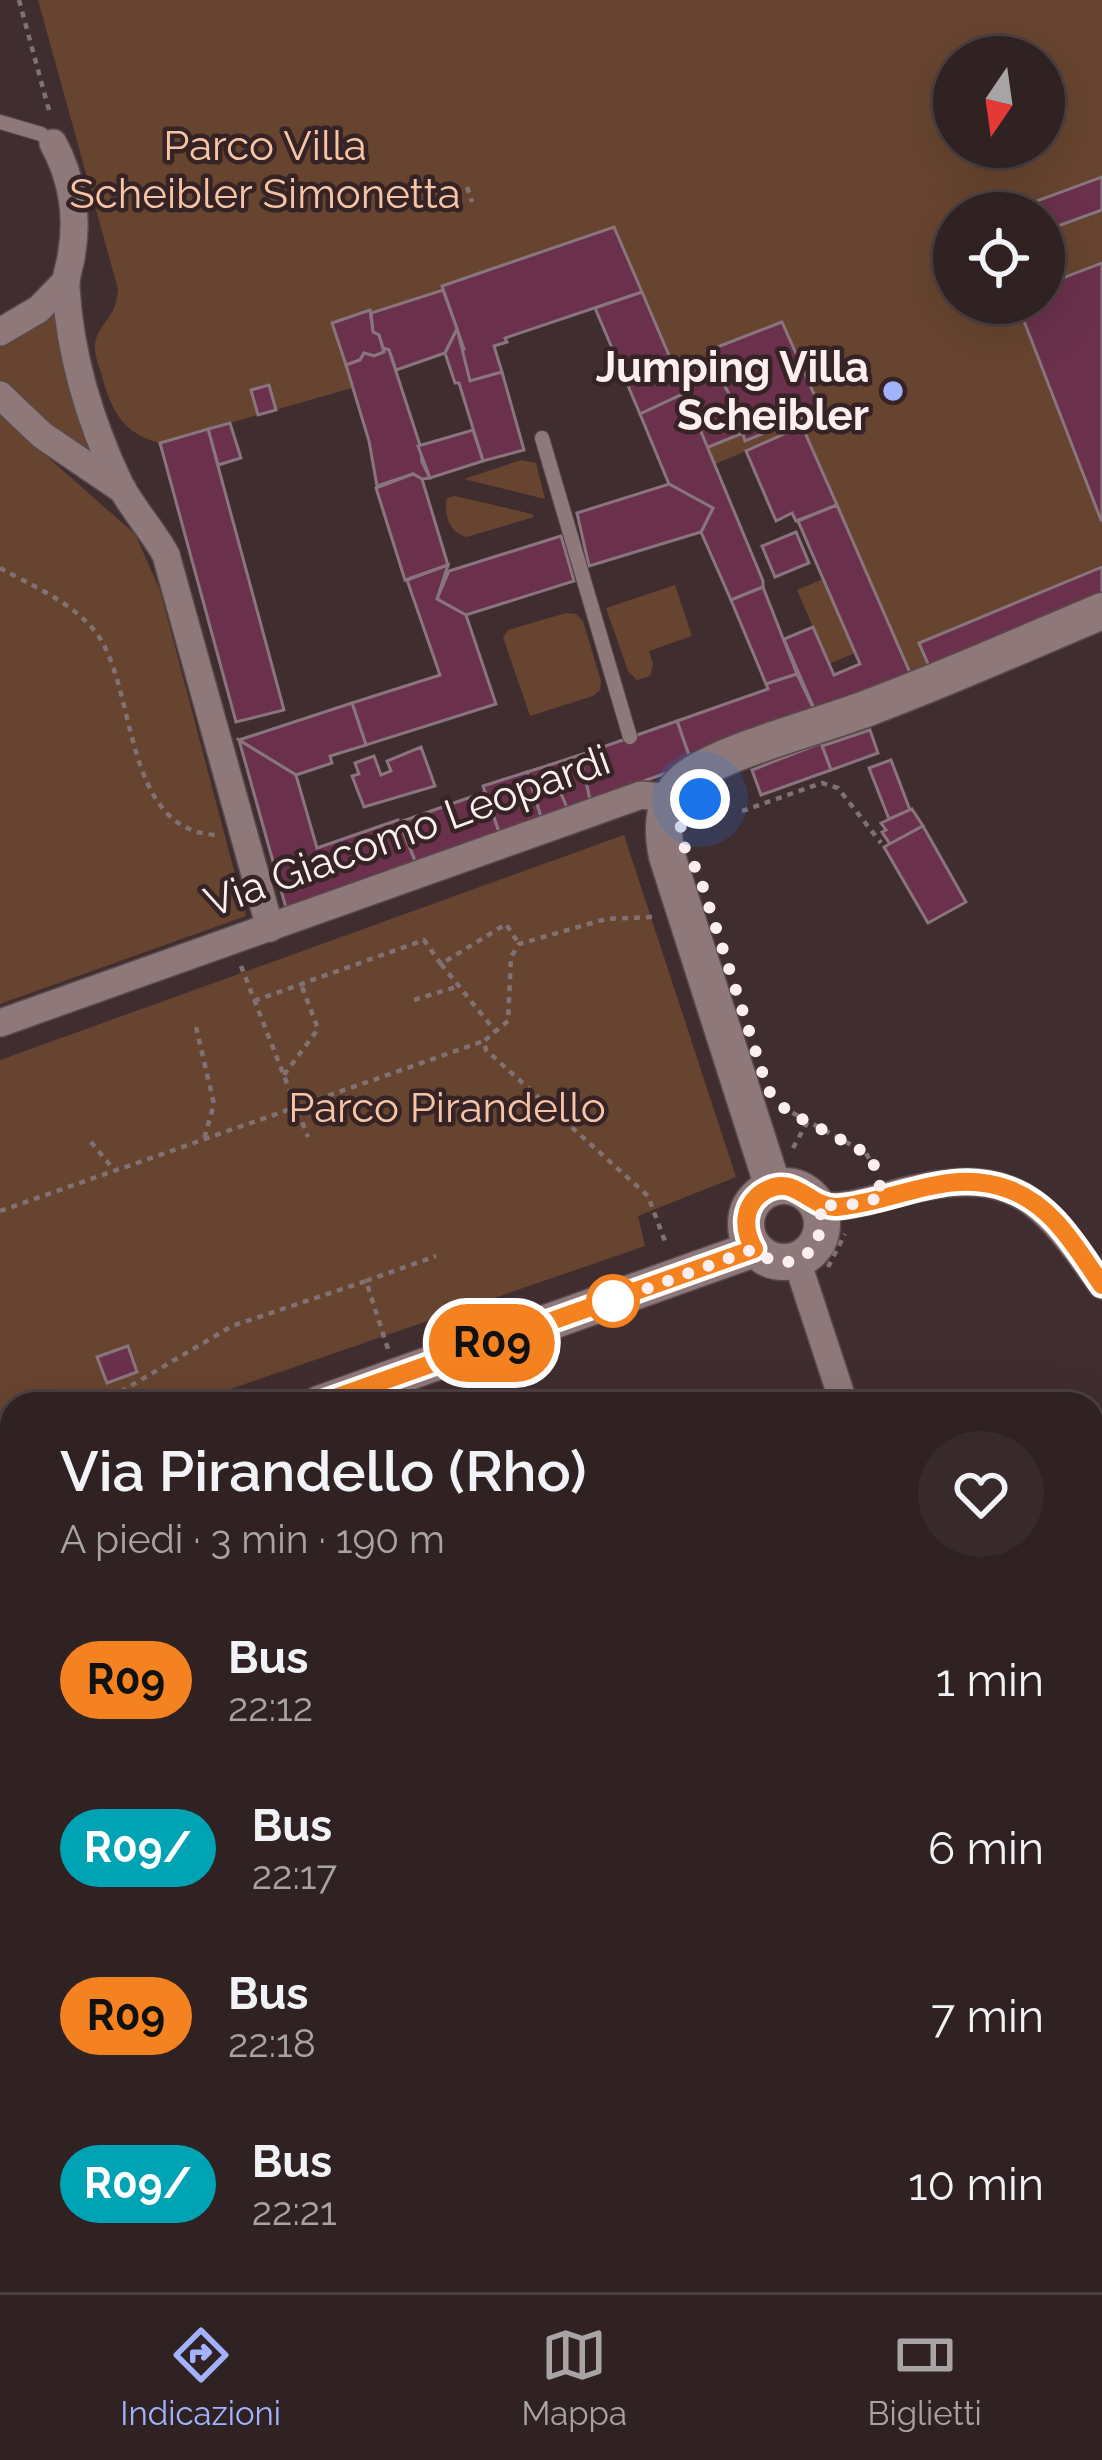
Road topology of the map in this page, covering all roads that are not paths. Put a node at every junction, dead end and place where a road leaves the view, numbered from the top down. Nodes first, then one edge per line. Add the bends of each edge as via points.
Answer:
1 (0, 122) edge
2 (53, 143) joint
3 (65, 282) junction
4 (0, 332) edge
5 (0, 394) edge
6 (542, 437) dead end
7 (123, 490) junction
8 (1102, 611) edge
9 (630, 737) dead end
10 (655, 791) junction
11 (271, 928) junction
12 (0, 1024) edge
13 (773, 1187) junction
14 (818, 1206) junction
15 (754, 1249) junction
16 (812, 1269) junction
17 (1102, 1286) edge
18 (353, 1392) edge
19 (841, 1392) edge

1 - 2 lane
2 - 3 street via 73,200
3 - 4 street
3 - 7 street via 92,418
5 - 7 street via 42,435
6 - 9 lane
7 - 11 street via 166,555
8 - 10 street, Via Giacomo Leopardi
10 - 11 street, Via Giacomo Leopardi
10 - 13 street via 667,856
11 - 12 street, Via Giacomo Leopardi
13 - 14 street via 799,1189
13 - 15 street via 747,1213
14 - 16 street
14 - 17 street via 935,1183 1009,1189 1048,1213
15 - 16 street via 773,1262
15 - 18 street
16 - 19 street

